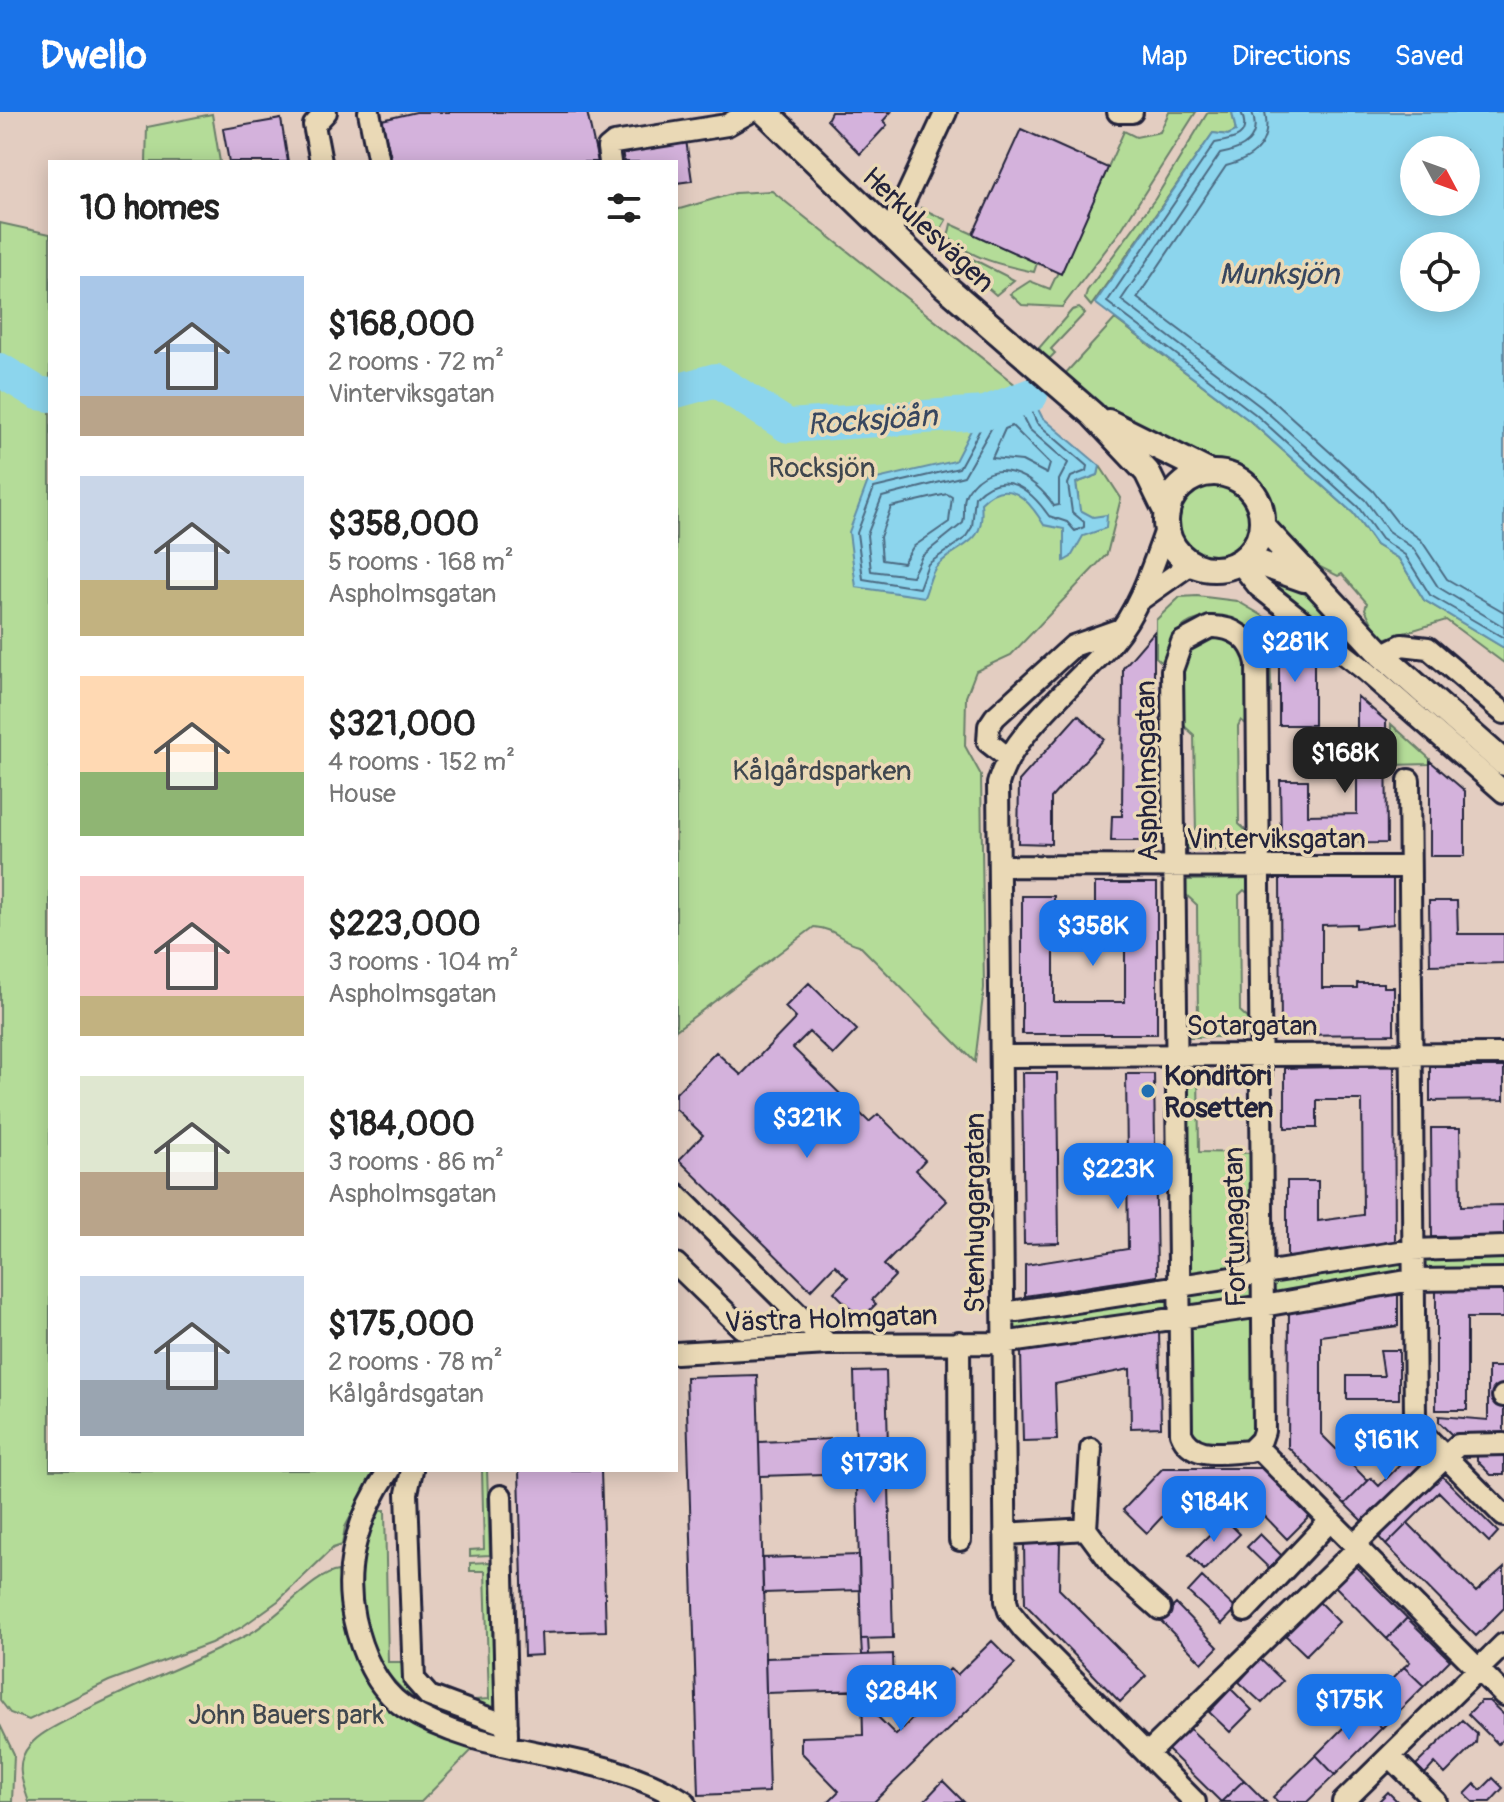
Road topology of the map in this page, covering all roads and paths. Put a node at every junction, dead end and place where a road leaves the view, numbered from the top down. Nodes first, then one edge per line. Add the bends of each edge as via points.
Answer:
1 (326, 112) edge
2 (369, 112) edge
3 (750, 112) edge
4 (765, 112) edge
5 (946, 112) edge
6 (1118, 112) edge
7 (1132, 112) edge
8 (321, 160) edge
9 (379, 160) edge
10 (610, 160) edge
11 (889, 234) junction
12 (1092, 414) junction
13 (1210, 473) junction
14 (1167, 520) junction
15 (1262, 526) junction
16 (1242, 560) junction
17 (1192, 563) junction
18 (1321, 588) junction
19 (1141, 599) junction
20 (1219, 627) joint
21 (1121, 629) junction
22 (1382, 655) junction
23 (1504, 713) edge
24 (1008, 758) junction
25 (1504, 763) edge
26 (1409, 780) dead end
27 (1504, 792) edge
28 (1259, 864) junction
29 (999, 866) junction
30 (1176, 866) junction
31 (1409, 867) junction
32 (1178, 1053) junction
33 (1260, 1053) junction
34 (1413, 1053) junction
35 (1504, 1054) edge
36 (1001, 1056) junction
37 (678, 1196) edge
38 (1504, 1247) edge
39 (1413, 1250) junction
40 (678, 1266) edge
41 (1263, 1272) junction
42 (1504, 1279) edge
43 (1412, 1280) junction
44 (1179, 1286) junction
45 (1263, 1306) junction
46 (1004, 1313) junction
47 (1180, 1318) junction
48 (808, 1323) junction
49 (959, 1342) junction
50 (995, 1342) junction
51 (828, 1344) junction
52 (678, 1353) edge
53 (1504, 1444) edge
54 (1256, 1446) junction
55 (1091, 1449) dead end
56 (1445, 1456) junction
57 (388, 1472) edge
58 (412, 1472) edge
59 (501, 1496) dead end
60 (1504, 1516) edge
61 (1330, 1521) junction
62 (1086, 1529) junction
63 (1005, 1534) junction
64 (960, 1540) dead end
65 (1356, 1547) junction
66 (1160, 1609) dead end
67 (1245, 1611) dead end
68 (1504, 1644) edge
69 (1478, 1670) junction
70 (1504, 1695) edge
71 (507, 1735) junction
72 (1147, 1754) junction
73 (1390, 1756) junction
74 (685, 1802) edge
75 (1195, 1802) edge
76 (1343, 1802) edge
77 (1436, 1802) edge

1 - 8 street via 314,125
2 - 9 street
3 - 10 street via 727,125 614,143 608,148
4 - 11 main road, Herkulesvägen
5 - 11 street
6 - 7 street
11 - 12 main road, Herkulesvägen
12 - 13 main road
12 - 14 main road via 1147,472
13 - 14 main road via 1182,485
13 - 15 main road via 1227,474 1254,493
14 - 17 main road via 1180,554
14 - 19 street, Stenhuggargatan
15 - 16 main road
15 - 18 main road
16 - 17 main road via 1216,568
16 - 18 main road via 1277,567
16 - 27 street via 1259,587 1366,671
17 - 19 street, Stenhuggargatan
18 - 22 main road
19 - 21 street, Stenhuggargatan
20 - 28 street, Fortunagatan via 1246,639 1257,663
20 - 30 street, Aspholmsgatan via 1190,635 1173,660
21 - 24 street, Stenhuggargatan
21 - 24 street via 1073,646 995,717 988,742
22 - 23 street via 1402,645 1428,648
22 - 25 main road
24 - 29 street, Stenhuggargatan via 998,784
26 - 31 street
28 - 30 street, Vinterviksgatan
28 - 31 street, Vinterviksgatan
28 - 33 street, Fortunagatan
29 - 30 street, Vinterviksgatan
29 - 36 street, Stenhuggargatan
30 - 32 street, Aspholmsgatan
31 - 34 street
32 - 33 street, Sotargatan
32 - 36 street, Sotargatan
32 - 44 street, Aspholmsgatan
33 - 34 street, Sotargatan
33 - 41 street, Fortunagatan
34 - 35 street, Sotargatan
34 - 39 street
36 - 46 street, Stenhuggargatan
37 - 48 street
38 - 39 street
39 - 41 street
39 - 43 street
40 - 48 street via 742,1328
41 - 44 street
41 - 45 street, Fortunagatan
42 - 43 street, Västra Holmgatan
43 - 45 street, Västra Holmgatan
43 - 56 street via 1415,1416 1422,1433
44 - 46 street
44 - 47 street, Aspholmsgatan
45 - 47 street, Västra Holmgatan
45 - 54 street, Fortunagatan via 1264,1431
46 - 50 street, Stenhuggargatan
47 - 50 street, Västra Holmgatan
47 - 54 street, Aspholmsgatan via 1185,1442 1198,1452 1250,1451
48 - 51 street
49 - 50 street, Västra Holmgatan
49 - 51 street, Västra Holmgatan
49 - 64 street
50 - 63 street, Stenhuggargatan
51 - 52 street, Västra Holmgatan
53 - 56 street via 1458,1445
54 - 61 street
55 - 62 street
56 - 60 street
56 - 65 street
57 - 71 street via 363,1514 352,1553 349,1581 364,1658 404,1707 463,1734
58 - 71 street via 407,1493 414,1679 429,1696
59 - 71 street
61 - 65 street
61 - 67 street
62 - 63 street
62 - 66 street via 1117,1571
63 - 72 street, Stenhuggargatan via 1009,1611
65 - 69 street
65 - 72 street
68 - 69 street
69 - 70 street
69 - 73 street
71 - 74 street via 633,1774
72 - 75 street, Stenhuggargatan
73 - 76 street
73 - 77 street

